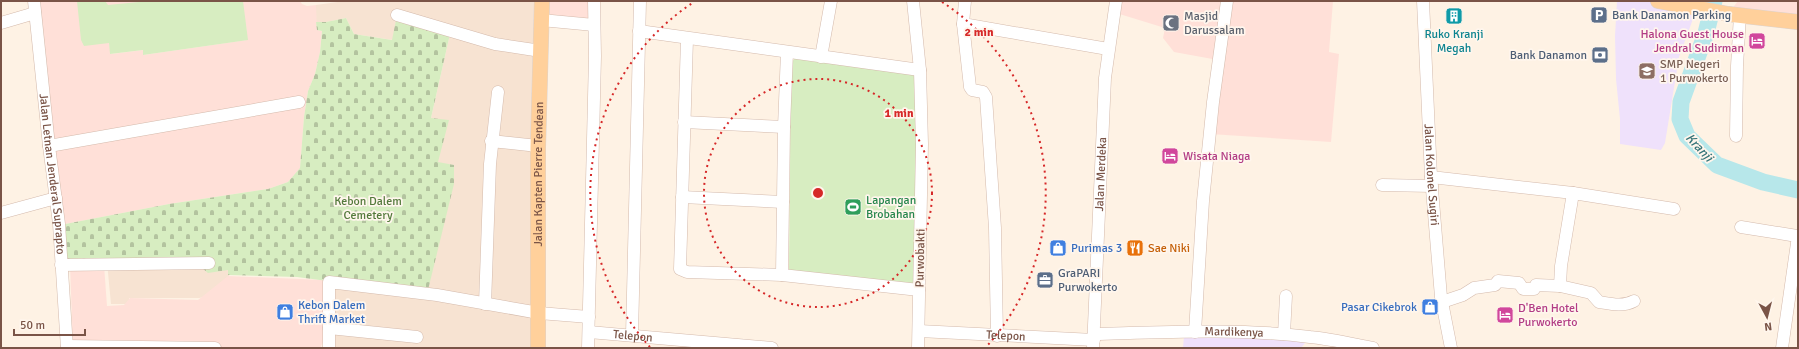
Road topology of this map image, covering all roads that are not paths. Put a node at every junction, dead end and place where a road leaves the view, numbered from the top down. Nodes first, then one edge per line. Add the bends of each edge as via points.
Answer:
1 (542, 1) edge
2 (594, 1) edge
3 (640, 1) edge
4 (831, 1) edge
5 (913, 1) edge
6 (965, 1) edge
7 (1116, 1) edge
8 (1227, 1) edge
9 (1423, 1) edge
10 (1658, 1) edge
11 (1693, 5) edge
12 (34, 7) edge
13 (1734, 14) junction
14 (397, 15) dead end
15 (542, 20) junction
16 (1, 22) edge
17 (1798, 22) edge
18 (963, 24) junction
19 (594, 25) junction
20 (639, 31) junction
21 (687, 39) junction
22 (1108, 48) junction
23 (541, 51) junction
24 (787, 52) junction
25 (821, 57) junction
26 (920, 70) junction
27 (498, 92) dead end
28 (299, 102) dead end
29 (684, 122) junction
30 (784, 127) junction
31 (1736, 136) dead end
32 (491, 141) junction
33 (49, 146) junction
34 (538, 146) junction
35 (1432, 182) junction
36 (1382, 185) dead end
37 (1573, 193) junction
38 (682, 197) junction
39 (56, 198) junction
40 (783, 202) junction
41 (1674, 209) dead end
42 (1, 213) edge
43 (1741, 227) dead end
44 (1798, 236) edge
45 (209, 263) dead end
46 (61, 264) junction
47 (782, 274) junction
48 (1560, 286) junction
49 (919, 290) junction
50 (1286, 296) dead end
51 (1634, 301) dead end
52 (1442, 302) junction
53 (485, 304) junction
54 (539, 313) junction
55 (589, 317) junction
56 (329, 328) junction
57 (919, 331) junction
58 (589, 332) junction
59 (1195, 332) junction
60 (1284, 334) junction
61 (632, 335) junction
62 (997, 336) junction
63 (418, 337) dead end
64 (1094, 341) edge
65 (67, 347) edge
66 (215, 348) edge
67 (329, 348) edge
68 (538, 348) edge
69 (588, 348) edge
70 (772, 348) edge
71 (918, 348) edge
72 (1373, 348) edge
73 (1451, 348) edge
74 (1782, 348) edge

1 - 15 main road, Jalan Kapten Pierre Tendean
2 - 19 street
3 - 20 street
4 - 25 street
5 - 26 street, Purwobakti
6 - 18 street
7 - 22 street, Jalan Merdeka
8 - 59 street via 1205,179
9 - 35 street, Jalan Kolonel Sugiri
10 - 11 main road
11 - 13 main road
12 - 16 street
12 - 33 street, Jalan Letnan Jenderal Suprapto
13 - 17 main road
13 - 31 street via 1737,66
14 - 23 street via 495,44
15 - 19 street
15 - 23 main road, Jalan Kapten Pierre Tendean
18 - 22 street
18 - 62 street via 970,87 972,90 983,92 986,97 995,228
19 - 55 street
20 - 21 street
20 - 61 street
21 - 24 street
21 - 29 street
22 - 64 street, Jalan Merdeka
23 - 34 main road, Jalan Kapten Pierre Tendean
24 - 25 street
24 - 30 street
25 - 26 street
26 - 49 street, Purwobakti via 922,144
27 - 32 street
28 - 33 street
29 - 30 street
29 - 38 street
30 - 40 street
32 - 34 street
32 - 53 street
33 - 39 street, Jalan Letnan Jenderal Suprapto
34 - 54 main road, Jalan Kapten Pierre Tendean
35 - 36 street
35 - 37 street
35 - 52 street, Jalan Kolonel Sugiri
37 - 41 street
37 - 48 street
38 - 40 street
38 - 47 street via 682,271
39 - 42 street
39 - 46 street, Jalan Letnan Jenderal Suprapto
40 - 47 street
43 - 44 street
44 - 74 street
45 - 46 street
46 - 65 street, Jalan Letnan Jenderal Suprapto
47 - 49 street
48 - 51 street via 1591,293 1599,302 1621,305
48 - 52 street via 1536,285 1534,290 1523,289 1519,283 1498,281 1495,286 1474,288 1463,295
49 - 57 street, Purwobakti
50 - 60 street
52 - 73 street, Jalan Kolonel Sugiri
53 - 54 street
53 - 56 street via 438,295 329,282
54 - 55 street
54 - 68 main road, Jalan Kapten Pierre Tendean
55 - 58 street
56 - 63 street
56 - 67 street
57 - 62 street, Telepon
57 - 71 street, Purwobakti
58 - 61 street, Telepon
58 - 69 street
59 - 60 street, Mardikenya
59 - 64 street, Mardikenya
60 - 72 street, Mardikenya
61 - 70 street, Telepon
62 - 64 street, Telepon
65 - 66 street

